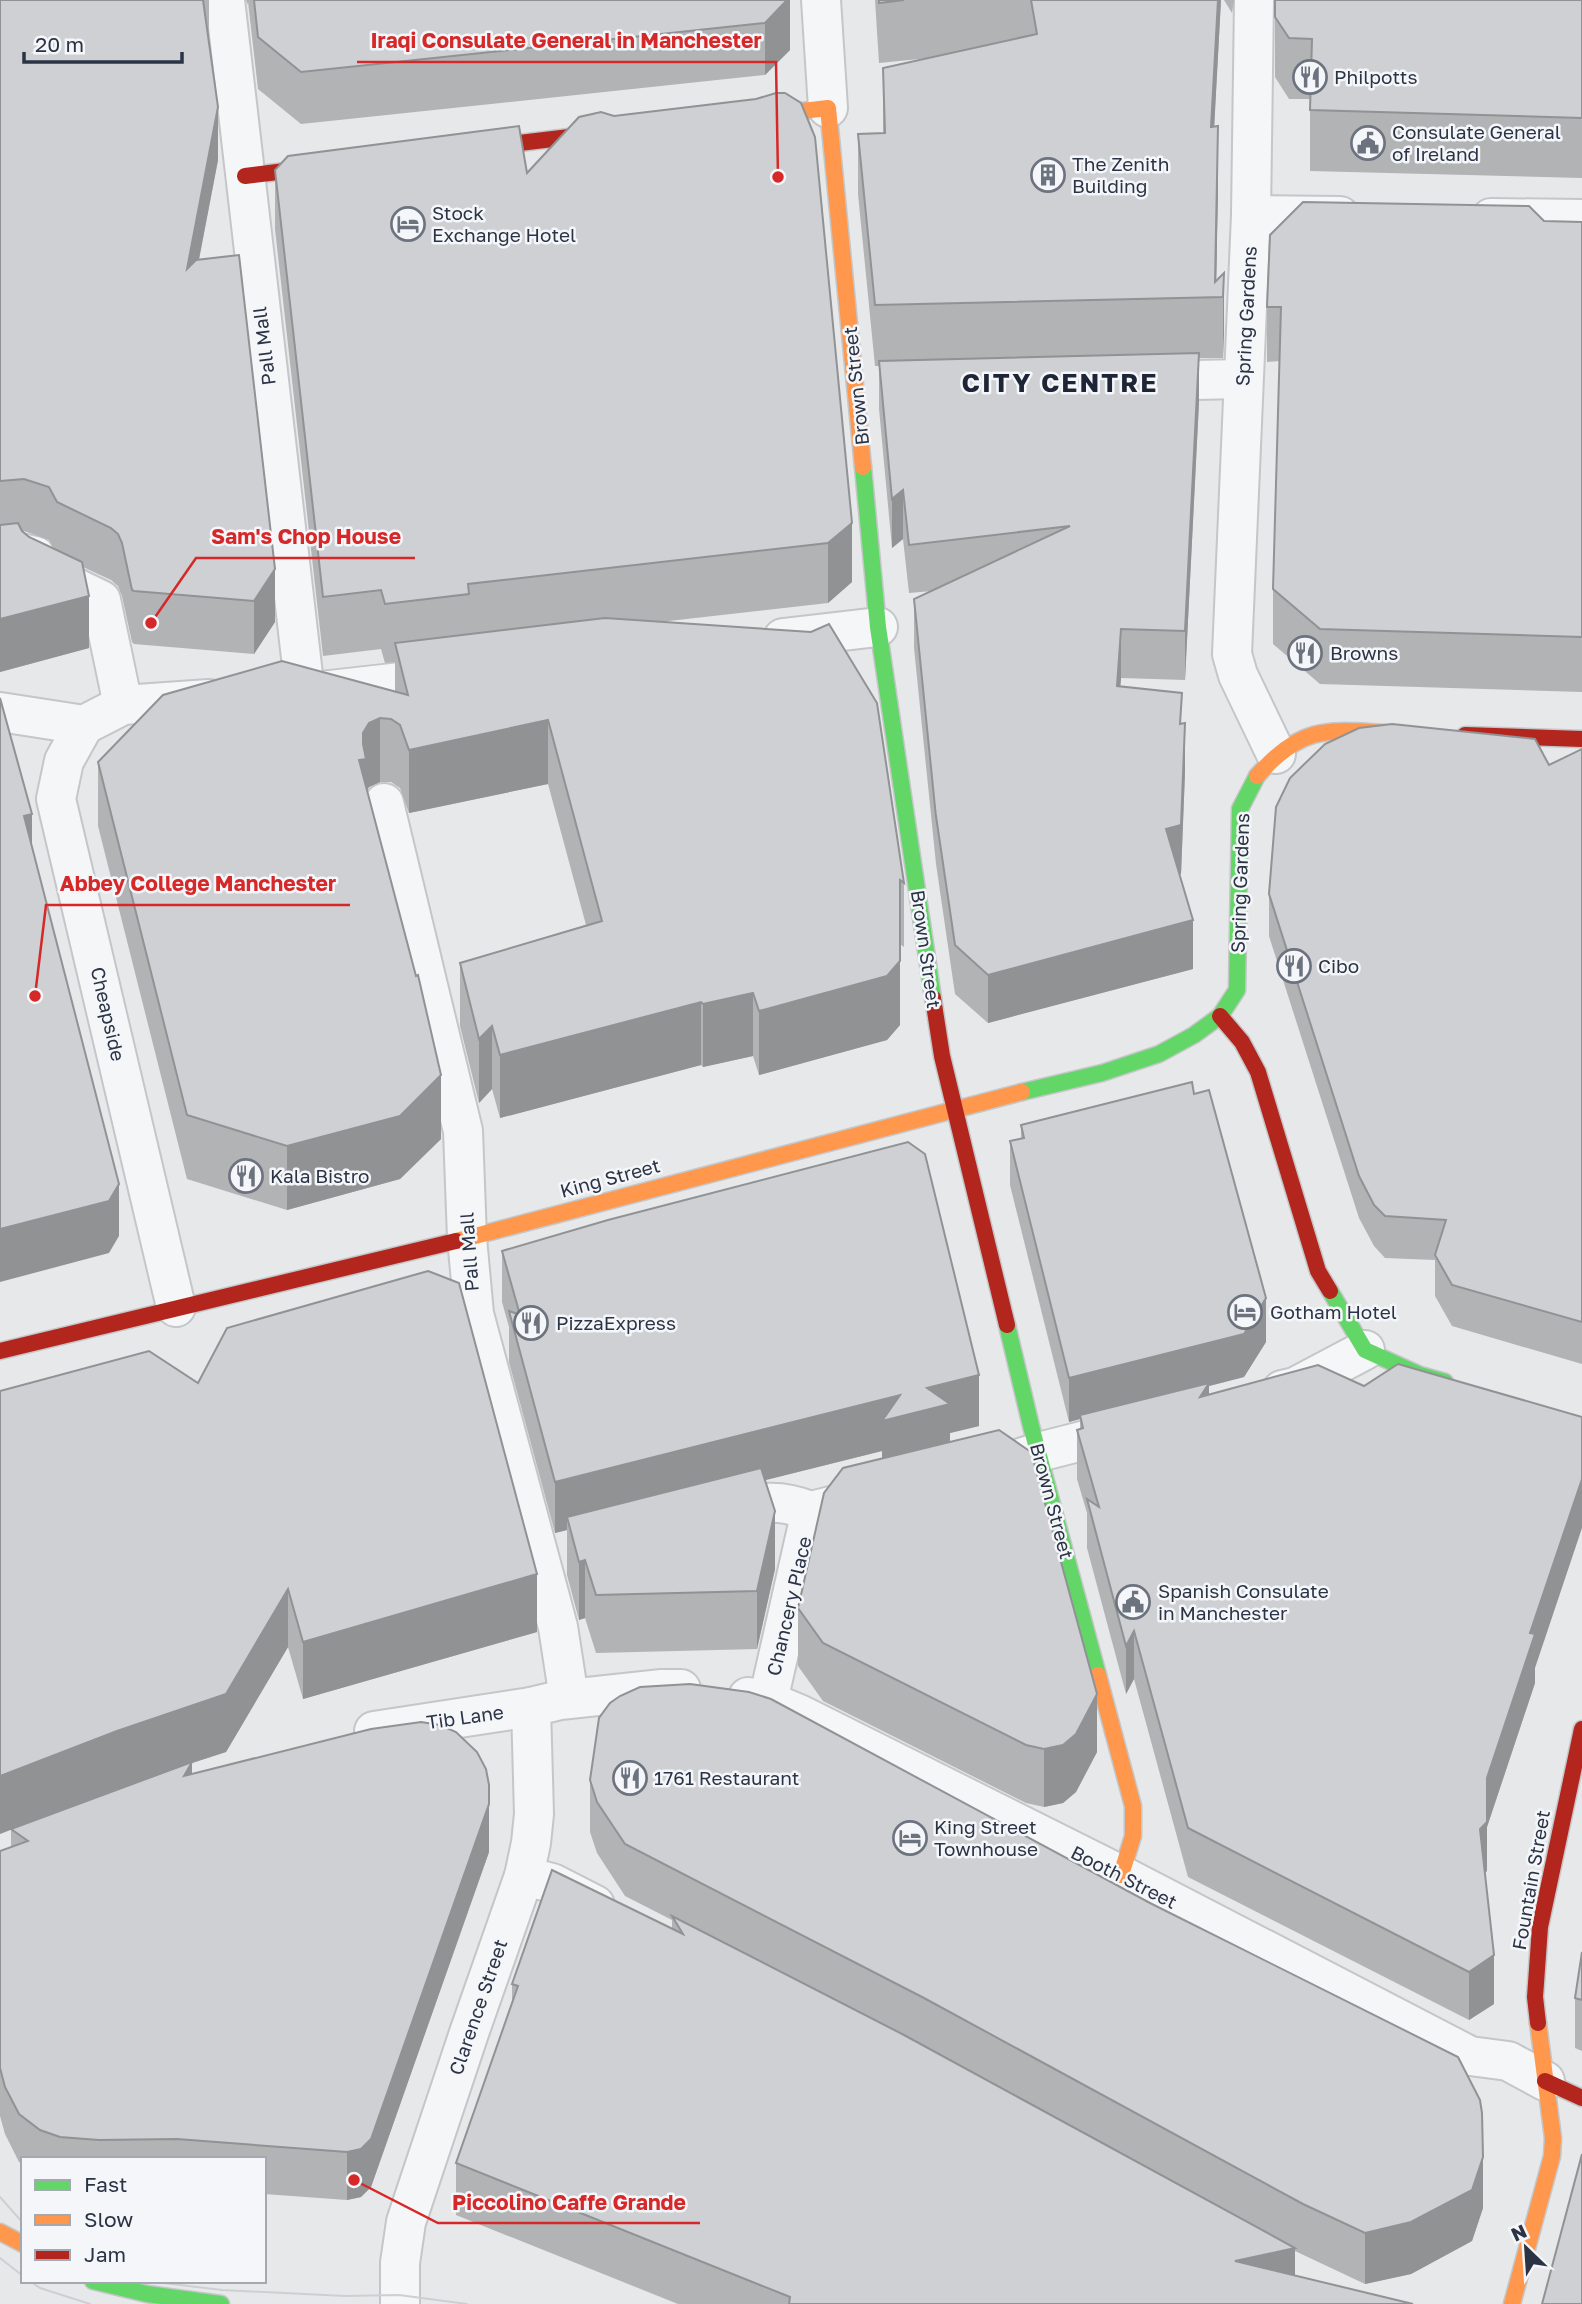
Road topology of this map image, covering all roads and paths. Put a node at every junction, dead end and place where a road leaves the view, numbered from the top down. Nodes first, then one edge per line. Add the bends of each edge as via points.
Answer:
1 (225, 0) edge
2 (821, 0) edge
3 (1254, 0) edge
4 (828, 108) junction
5 (733, 119) edge
6 (625, 131) edge
7 (448, 151) edge
8 (340, 165) edge
9 (245, 176) junction
10 (1251, 215) junction
11 (1375, 216) edge
12 (1458, 218) edge
13 (1582, 219) edge
14 (1243, 379) junction
15 (1116, 382) edge
16 (0, 556) edge
17 (878, 627) junction
18 (742, 642) edge
19 (482, 673) edge
20 (305, 692) junction
21 (123, 705) junction
22 (0, 712) edge
23 (84, 725) junction
24 (1420, 734) edge
25 (1447, 735) edge
26 (1582, 739) edge
27 (1276, 754) junction
28 (384, 803) dead end
29 (1220, 1016) junction
30 (954, 1109) junction
31 (467, 1238) junction
32 (176, 1307) junction
33 (1365, 1350) junction
34 (0, 1351) edge
35 (1458, 1385) edge
36 (1243, 1400) edge
37 (1164, 1420) edge
38 (1039, 1452) junction
39 (969, 1473) edge
40 (903, 1489) edge
41 (811, 1511) junction
42 (685, 1522) edge
43 (580, 1549) edge
44 (540, 1559) junction
45 (569, 1698) junction
46 (768, 1701) junction
47 (531, 1707) junction
48 (1582, 1729) edge
49 (335, 1740) edge
50 (1121, 1875) junction
51 (524, 1876) junction
52 (628, 1922) edge
53 (1545, 2081) junction
54 (1582, 2098) edge
55 (0, 2232) edge
56 (21, 2243) edge
57 (99, 2283) edge
58 (221, 2304) edge
59 (400, 2304) edge
60 (1512, 2304) edge

1 - 9 street, Pall Mall
2 - 4 street, Brown Street
3 - 10 street, Spring Gardens
4 - 5 street
4 - 17 street, Brown Street via 870,388
6 - 7 street
8 - 9 street
9 - 20 street, Pall Mall
10 - 11 street
10 - 14 street, Spring Gardens
12 - 13 street
14 - 15 street
14 - 27 street, Spring Gardens via 1232,654
16 - 21 street via 35,556 39,570 101,600
17 - 18 street
17 - 30 street, Brown Street via 942,1056
19 - 20 street
20 - 21 street
21 - 23 street
22 - 23 street
23 - 32 street, Cheapside via 64,761 56,799
24 - 27 street via 1322,731
25 - 26 street
27 - 29 street, Spring Gardens via 1254,779 1240,809 1237,990
28 - 31 street, Pall Mall via 463,1131
29 - 30 street, King Street via 1159,1054 1102,1073
29 - 33 street via 1250,1052 1318,1271
30 - 31 street, King Street
30 - 38 street, Brown Street
31 - 32 street, King Street
31 - 44 street, Pall Mall via 474,1314
32 - 34 street, King Street
33 - 35 street via 1420,1375
33 - 36 street via 1295,1387
37 - 38 street
38 - 39 street
38 - 50 street, Brown Street via 1133,1803 1132,1849
40 - 41 street
41 - 42 street via 786,1502 765,1502
41 - 46 street, Chancery Place
43 - 44 street
44 - 45 street, Pall Mall via 558,1627
45 - 46 street, Booth Street via 690,1689
45 - 47 street, Booth Street
46 - 50 street, Booth Street
47 - 49 street, Tib Lane
47 - 51 street, Clarence Street via 534,1814
48 - 53 street, Fountain Street via 1540,1927 1535,1997
50 - 53 street, Booth Street via 1470,2056 1508,2061
51 - 52 street via 552,1883
51 - 59 street, Clarence Street via 407,2222
53 - 54 street, Booth Street
53 - 60 street, Fountain Street via 1552,2157
55 - 56 street
57 - 58 street

